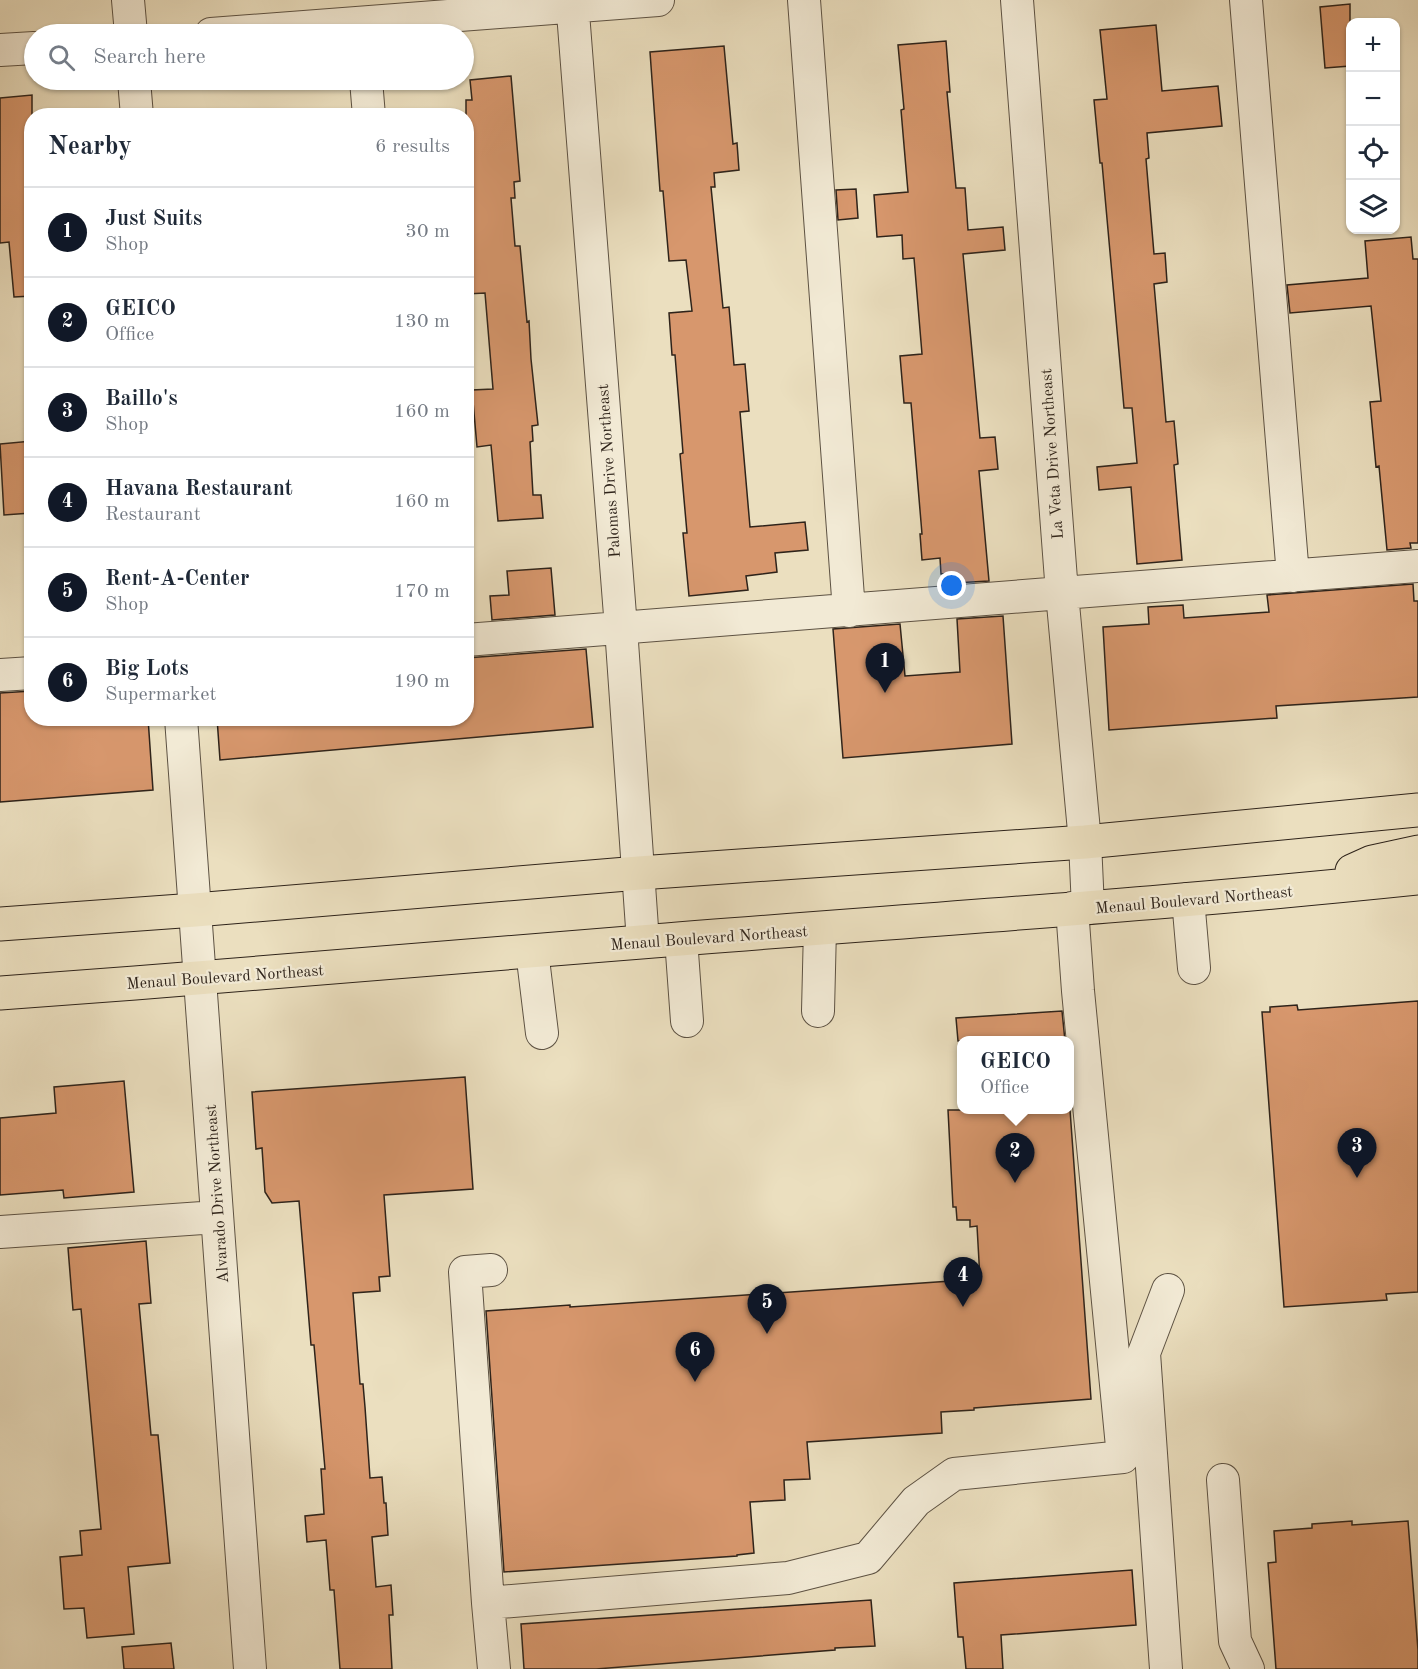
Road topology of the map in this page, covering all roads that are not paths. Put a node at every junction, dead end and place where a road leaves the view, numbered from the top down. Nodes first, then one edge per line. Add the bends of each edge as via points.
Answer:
1 (128, 0) edge
2 (658, 0) edge
3 (804, 0) edge
4 (1017, 0) edge
5 (1246, 0) edge
6 (572, 3) edge
7 (362, 19) edge
8 (130, 24) edge
9 (312, 24) edge
10 (24, 49) edge
11 (0, 50) edge
12 (135, 90) edge
13 (367, 90) edge
14 (136, 108) edge
15 (368, 108) edge
16 (1418, 566) edge
17 (1293, 576) junction
18 (1062, 592) junction
19 (849, 611) junction
20 (621, 628) junction
21 (474, 639) edge
22 (24, 674) edge
23 (0, 675) edge
24 (182, 726) edge
25 (1418, 810) edge
26 (1085, 842) junction
27 (1418, 852) edge
28 (639, 873) junction
29 (1418, 878) edge
30 (1305, 890) junction
31 (1188, 899) junction
32 (1080, 908) junction
33 (195, 910) junction
34 (0, 924) edge
35 (820, 928) junction
36 (681, 939) junction
37 (643, 942) junction
38 (532, 951) junction
39 (1194, 968) dead end
40 (199, 979) junction
41 (0, 993) edge
42 (818, 1011) dead end
43 (687, 1021) dead end
44 (542, 1033) dead end
45 (217, 1217) junction
46 (0, 1232) edge
47 (491, 1270) dead end
48 (1168, 1290) dead end
49 (1223, 1480) dead end
50 (488, 1604) junction
51 (250, 1669) edge
52 (494, 1669) edge
53 (1166, 1669) edge
54 (1248, 1669) edge

1 - 8 street
2 - 6 street
3 - 19 street
4 - 18 street, La Veta Drive Northeast
5 - 17 street
6 - 7 street
6 - 20 street, Palomas Drive Northeast
7 - 9 street
10 - 11 street
12 - 14 street
13 - 15 street
16 - 17 street
17 - 18 street
18 - 19 street
18 - 26 street, La Veta Drive Northeast
19 - 20 street
20 - 21 street
20 - 28 street, Palomas Drive Northeast
22 - 23 street
24 - 33 street, Alvarado Drive Northeast
25 - 26 main road
26 - 28 main road
26 - 32 street, La Veta Drive Northeast
27 - 30 main road via 1372,862
28 - 33 main road
28 - 37 street, Palomas Drive Northeast
29 - 30 main road, Menaul Boulevard Northeast
30 - 31 main road, Menaul Boulevard Northeast
31 - 32 main road, Menaul Boulevard Northeast
31 - 39 street
32 - 35 main road, Menaul Boulevard Northeast
32 - 50 street, La Veta Drive Northeast via 1078,991 1123,1457 954,1474 916,1500 868,1558 788,1578
33 - 34 main road
33 - 40 street, Alvarado Drive Northeast
35 - 36 main road, Menaul Boulevard Northeast
35 - 42 street
36 - 37 main road, Menaul Boulevard Northeast
36 - 43 street
37 - 38 main road, Menaul Boulevard Northeast
38 - 40 main road, Menaul Boulevard Northeast
38 - 44 street
40 - 41 main road, Menaul Boulevard Northeast
40 - 45 street, Alvarado Drive Northeast
45 - 46 street
45 - 51 street, Alvarado Drive Northeast
47 - 50 street via 465,1272
48 - 53 street via 1144,1353
49 - 54 street via 1234,1641
50 - 52 street

